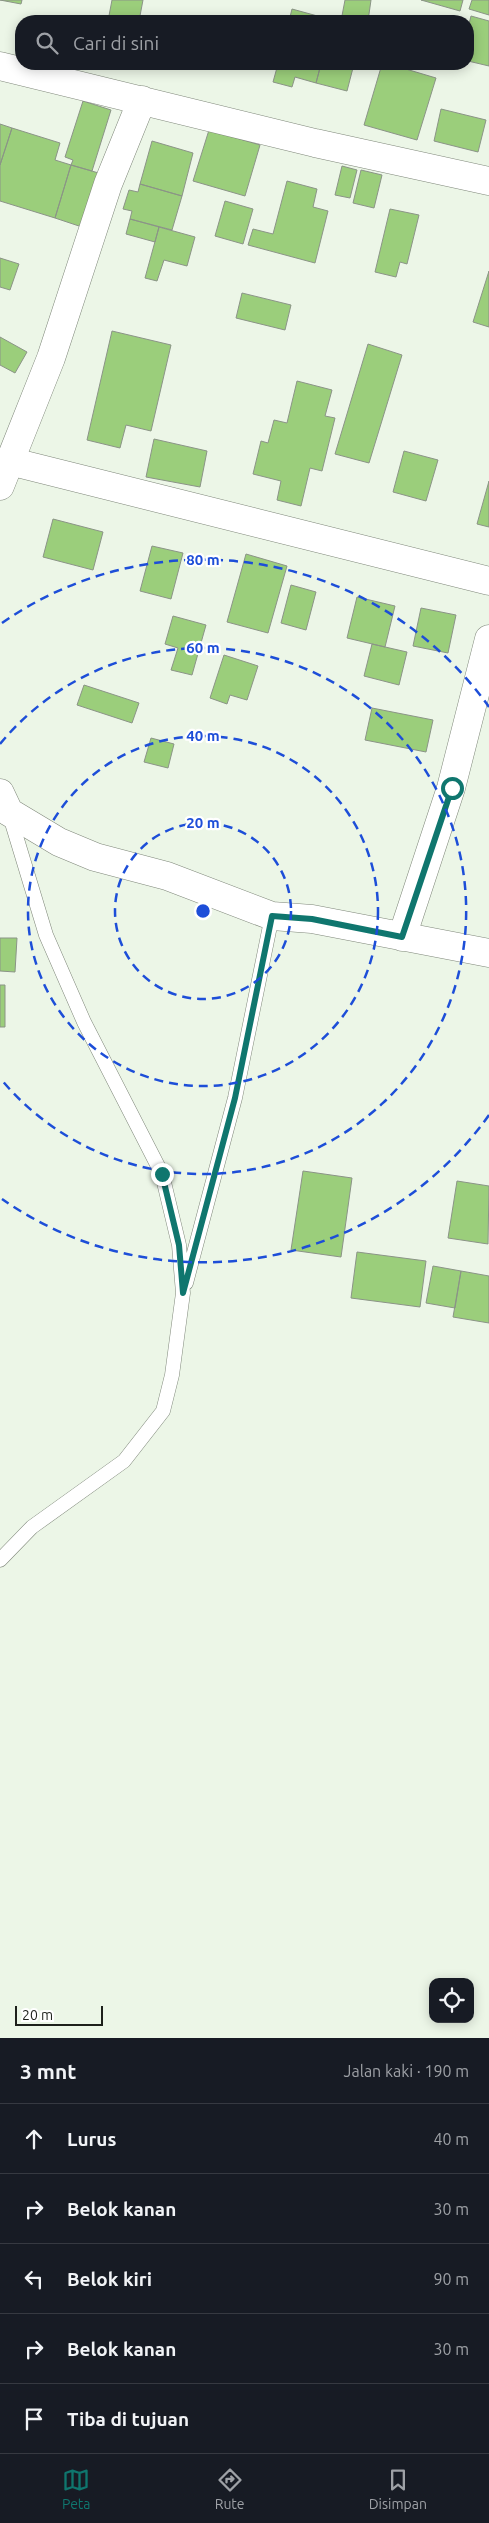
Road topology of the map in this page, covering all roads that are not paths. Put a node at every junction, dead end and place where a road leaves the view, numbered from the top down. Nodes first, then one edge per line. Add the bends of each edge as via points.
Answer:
1 (0, 66) edge
2 (15, 70) edge
3 (17, 70) edge
4 (142, 100) junction
5 (489, 181) edge
6 (9, 461) junction
7 (0, 486) edge
8 (489, 582) edge
9 (489, 639) edge
10 (4, 803) edge
11 (272, 916) junction
12 (402, 937) junction
13 (489, 953) edge
14 (183, 1293) junction
15 (0, 1560) edge

1 - 2 street
3 - 4 street
4 - 5 street via 314,143
4 - 6 street via 108,184 51,358
6 - 7 street
6 - 8 street
9 - 12 street via 452,788
10 - 11 street via 59,842 95,856 167,876
10 - 14 lane via 46,935 84,1022 162,1174 179,1245
11 - 12 street via 312,919
11 - 14 lane via 235,1098
12 - 13 street
14 - 15 lane via 172,1375 163,1411 124,1461 32,1527

